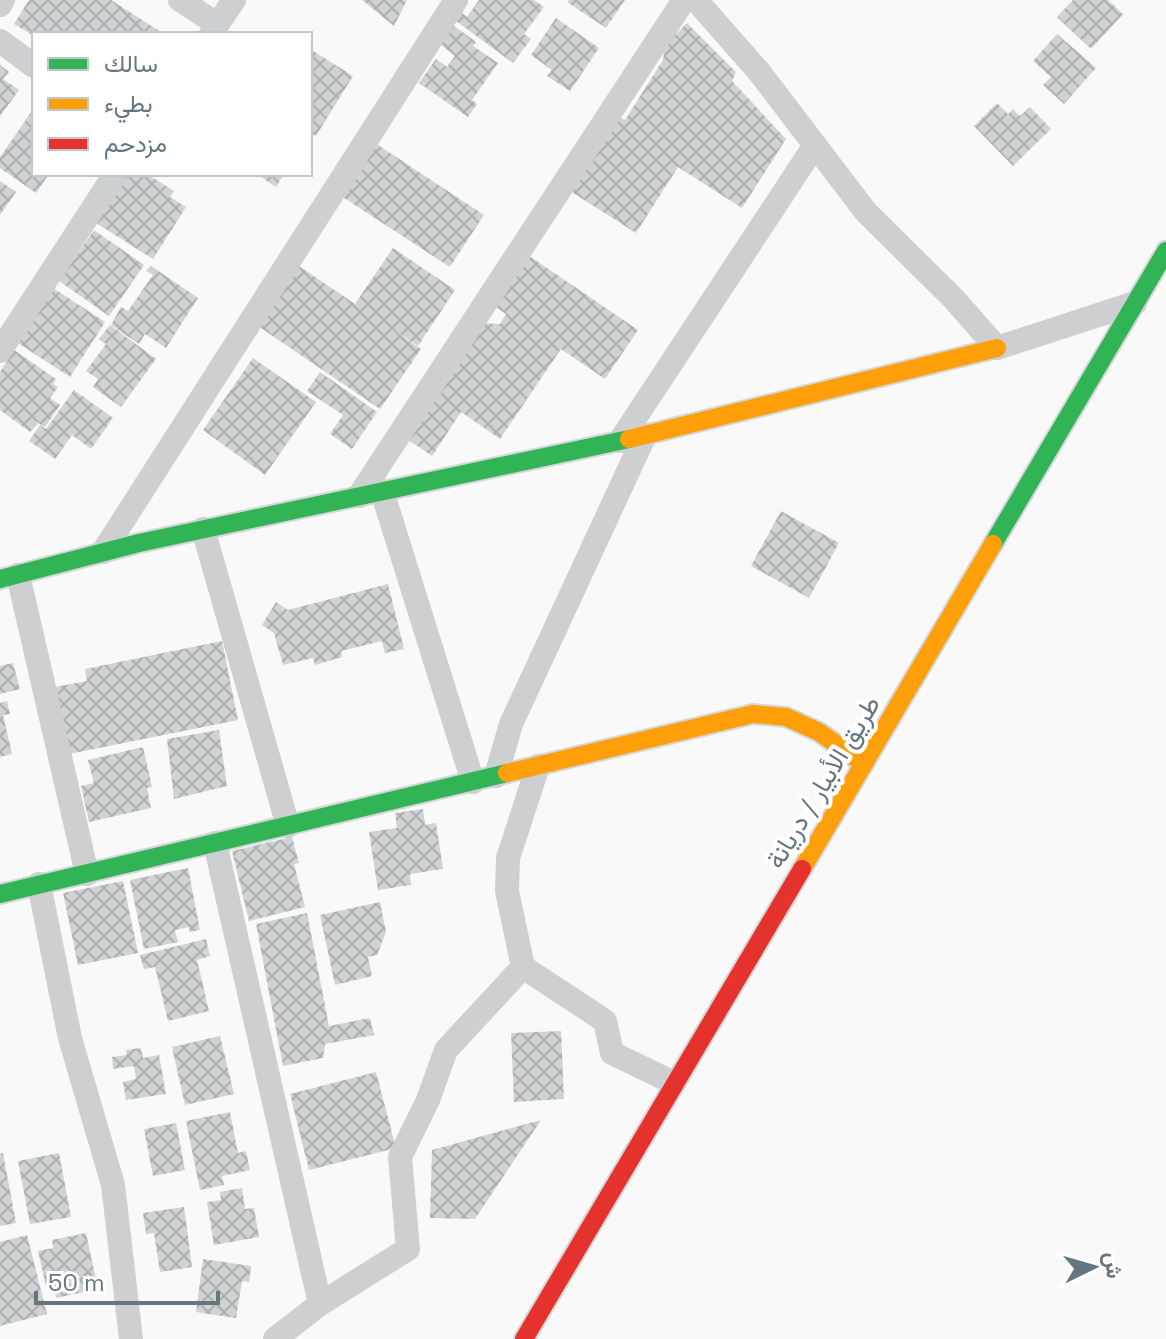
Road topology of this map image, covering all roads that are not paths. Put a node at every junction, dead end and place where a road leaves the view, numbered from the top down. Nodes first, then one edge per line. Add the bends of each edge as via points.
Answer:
1 (180, 0) edge
2 (234, 0) edge
3 (456, 0) edge
4 (684, 0) edge
5 (696, 0) edge
6 (214, 29) edge
7 (0, 41) edge
8 (32, 65) edge
9 (815, 145) junction
10 (114, 176) edge
11 (1166, 251) edge
12 (1135, 303) junction
13 (997, 348) junction
14 (0, 351) edge
15 (645, 435) junction
16 (620, 441) junction
17 (371, 494) junction
18 (203, 529) junction
19 (103, 552) junction
20 (9, 577) edge
21 (864, 764) junction
22 (538, 766) junction
23 (484, 779) junction
24 (288, 826) junction
25 (215, 843) junction
26 (87, 874) junction
27 (39, 884) junction
28 (0, 894) edge
29 (523, 967) junction
30 (674, 1083) junction
31 (320, 1304) junction
32 (131, 1339) edge
33 (275, 1339) edge
34 (524, 1339) edge

1 - 6 street
2 - 6 street
3 - 19 street
4 - 17 street
5 - 9 street
7 - 8 street
9 - 13 street via 866,212
9 - 16 street
10 - 14 street
11 - 12 street, طريق الأبيار / دريانة
12 - 13 street
12 - 21 street, طريق الأبيار / دريانة
13 - 15 street
15 - 16 street
15 - 23 street
16 - 17 street
17 - 18 street
17 - 23 street
18 - 19 street
18 - 24 street
19 - 20 street
20 - 26 street
21 - 22 street via 819,732 786,717 753,714
21 - 30 street, طريق الأبيار / دريانة
22 - 23 street
22 - 29 street via 508,858 507,891
23 - 24 street
24 - 25 street
25 - 26 street
25 - 31 street
26 - 27 street
27 - 28 street
27 - 32 street via 70,1038 113,1185
29 - 30 street via 605,1021 612,1053
29 - 31 street via 446,1050 400,1157 408,1249
30 - 34 street, طريق الأبيار / دريانة
31 - 33 street

